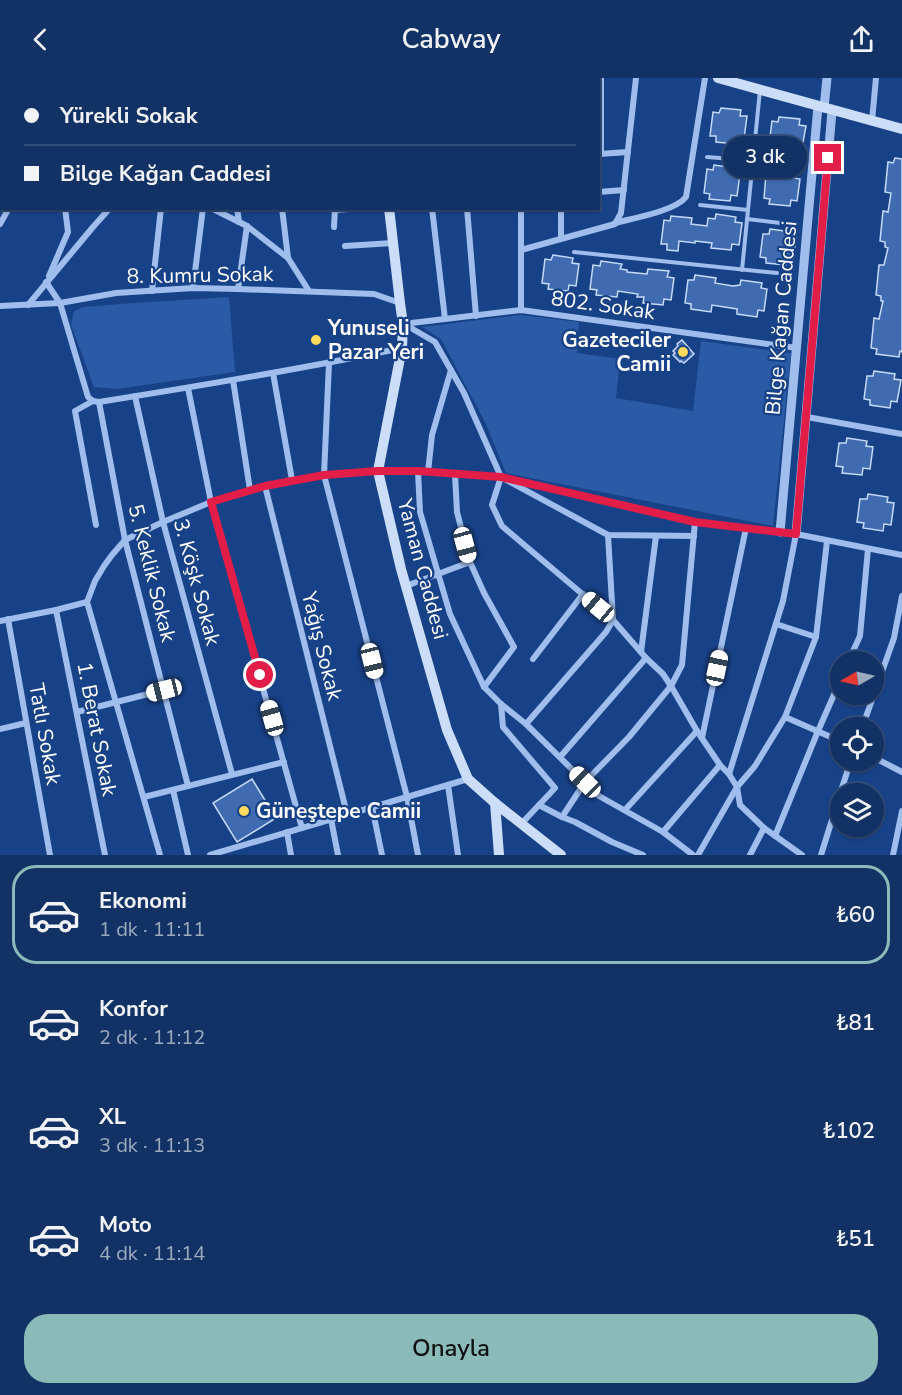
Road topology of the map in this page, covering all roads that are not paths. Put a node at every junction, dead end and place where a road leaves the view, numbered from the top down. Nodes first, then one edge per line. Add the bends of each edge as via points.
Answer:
1 (601, 78) edge
2 (636, 78) edge
3 (705, 78) edge
4 (718, 78) edge
5 (827, 78) edge
6 (876, 78) edge
7 (755, 85) edge
8 (825, 108) junction
9 (872, 121) junction
10 (902, 129) edge
11 (628, 152) junction
12 (600, 154) edge
13 (707, 157) dead end
14 (753, 161) junction
15 (795, 164) dead end
16 (624, 190) junction
17 (600, 192) edge
18 (700, 204) dead end
19 (8, 210) edge
20 (65, 210) edge
21 (108, 210) edge
22 (160, 210) edge
23 (202, 210) edge
24 (215, 210) edge
25 (237, 210) edge
26 (282, 210) edge
27 (335, 210) edge
28 (389, 210) edge
29 (432, 210) edge
30 (467, 210) edge
31 (521, 210) edge
32 (561, 210) edge
33 (748, 210) junction
34 (747, 219) junction
35 (239, 222) junction
36 (0, 224) edge
37 (615, 224) junction
38 (788, 224) dead end
39 (247, 226) junction
40 (334, 228) dead end
41 (561, 238) junction
42 (393, 243) junction
43 (345, 246) dead end
44 (521, 250) junction
45 (574, 252) dead end
46 (288, 258) junction
47 (742, 270) junction
48 (777, 273) dead end
49 (46, 282) junction
50 (193, 288) junction
51 (238, 289) junction
52 (152, 291) junction
53 (309, 291) junction
54 (60, 303) junction
55 (400, 303) junction
56 (28, 305) junction
57 (0, 306) edge
58 (521, 310) junction
59 (476, 316) junction
60 (445, 319) junction
61 (403, 324) junction
62 (402, 348) junction
63 (797, 348) junction
64 (328, 363) junction
65 (451, 370) junction
66 (273, 373) junction
67 (233, 380) junction
68 (188, 388) junction
69 (135, 396) junction
70 (96, 402) junction
71 (807, 417) junction
72 (902, 434) edge
73 (378, 471) junction
74 (418, 471) junction
75 (428, 472) junction
76 (454, 474) junction
77 (324, 475) junction
78 (501, 477) junction
79 (292, 480) junction
80 (265, 486) junction
81 (250, 490) junction
82 (211, 502) junction
83 (163, 522) junction
84 (695, 522) junction
85 (96, 525) dead end
86 (746, 528) junction
87 (780, 532) junction
88 (796, 534) junction
89 (608, 535) junction
90 (656, 536) junction
91 (694, 536) junction
92 (125, 540) junction
93 (827, 541) junction
94 (868, 549) junction
95 (902, 555) edge
96 (470, 562) junction
97 (438, 573) junction
98 (406, 586) junction
99 (583, 594) junction
100 (902, 596) edge
101 (87, 602) junction
102 (56, 610) junction
103 (8, 619) junction
104 (613, 620) junction
105 (0, 621) edge
106 (776, 624) junction
107 (816, 637) junction
108 (853, 651) edge
109 (641, 652) junction
110 (646, 658) junction
111 (533, 659) dead end
112 (484, 687) junction
113 (671, 687) junction
114 (164, 690) junction
115 (116, 703) junction
116 (830, 703) edge
117 (501, 704) junction
118 (77, 712) junction
119 (785, 717) junction
120 (866, 717) edge
121 (26, 723) junction
122 (526, 724) junction
123 (0, 729) edge
124 (818, 730) junction
125 (697, 731) junction
126 (830, 736) edge
127 (702, 738) junction
128 (560, 757) junction
129 (284, 762) junction
130 (884, 763) edge
131 (720, 765) junction
132 (902, 772) edge
133 (232, 774) junction
134 (729, 774) junction
135 (468, 779) junction
136 (585, 782) junction
137 (448, 785) junction
138 (189, 786) junction
139 (737, 787) junction
140 (173, 790) junction
141 (144, 797) junction
142 (407, 797) junction
143 (495, 803) junction
144 (539, 805) junction
145 (372, 807) junction
146 (625, 810) junction
147 (902, 811) edge
148 (347, 814) junction
149 (562, 817) junction
150 (331, 819) junction
151 (901, 821) edge
152 (521, 824) junction
153 (830, 826) edge
154 (302, 828) junction
155 (764, 828) junction
156 (287, 832) junction
157 (663, 832) junction
158 (775, 836) junction
159 (50, 855) edge
160 (105, 855) edge
161 (160, 855) edge
162 (188, 855) edge
163 (210, 855) edge
164 (291, 855) edge
165 (338, 855) edge
166 (382, 855) edge
167 (418, 855) edge
168 (458, 855) edge
169 (499, 855) edge
170 (561, 855) edge
171 (644, 855) edge
172 (695, 855) edge
173 (750, 855) edge
174 (802, 855) edge
175 (821, 855) edge
176 (893, 855) edge

1 - 12 street
2 - 11 street
3 - 37 street via 684,201
4 - 7 main road
5 - 8 street
6 - 9 street
7 - 8 main road
7 - 14 lane
8 - 9 main road
8 - 63 street, Bilge Kağan Caddesi
8 - 71 street, Bilge Kağan Caddesi
9 - 10 main road
11 - 12 street
11 - 16 street
13 - 14 lane
14 - 15 lane
14 - 33 lane
16 - 17 street
16 - 37 street
18 - 33 lane
19 - 36 street
20 - 49 street via 68,231
21 - 49 street
22 - 52 street
23 - 50 street
24 - 35 street
25 - 35 street
26 - 46 street
27 - 40 street
28 - 42 main road, Yaman Caddesi
29 - 60 street
30 - 59 street
31 - 44 street
32 - 41 street
33 - 34 lane
34 - 38 lane
34 - 47 lane
35 - 39 street
37 - 41 street
39 - 46 street
39 - 51 street
41 - 44 street
42 - 43 street
42 - 55 main road, Yaman Caddesi
44 - 58 street
45 - 47 lane
46 - 53 street
47 - 48 lane
49 - 54 street, 5. Keklik Sokak
49 - 56 street
50 - 51 street, 8. Kumru Sokak
50 - 52 street, 8. Kumru Sokak
51 - 53 street, 8. Kumru Sokak
52 - 54 street, 8. Kumru Sokak
53 - 55 street, 8. Kumru Sokak via 374,294
54 - 56 street, 8. Kumru Sokak
54 - 70 street, 5. Keklik Sokak via 88,397
55 - 61 main road, Yaman Caddesi
56 - 57 street, 8. Kumru Sokak
58 - 59 street, 802. Sokak
58 - 63 street, 802. Sokak
59 - 60 street, 802. Sokak
60 - 61 street, 802. Sokak
61 - 62 main road, Yaman Caddesi
61 - 65 street via 435,342
62 - 64 street
62 - 73 main road, Yaman Caddesi
63 - 87 street, Bilge Kağan Caddesi
64 - 66 street
64 - 77 street
65 - 75 street via 432,435
65 - 78 street
66 - 67 street
66 - 79 street
67 - 68 street
67 - 81 street
68 - 69 street
68 - 82 street
69 - 70 street
69 - 83 street, 3. Köşk Sokak
70 - 85 street via 75,411
70 - 92 street, 5. Keklik Sokak
71 - 72 street
71 - 88 street, Bilge Kağan Caddesi
73 - 74 street
73 - 77 street
73 - 98 main road, Yaman Caddesi
74 - 75 street
74 - 97 street via 420,512
75 - 76 street
76 - 78 street
76 - 96 street via 457,512
77 - 79 street
77 - 142 street
78 - 84 street
78 - 89 street
78 - 99 street via 492,505 502,526
79 - 80 street
80 - 81 street
80 - 148 street, Yağış Sokak
81 - 82 street
82 - 83 street
82 - 129 street
83 - 92 street
83 - 133 street, 3. Köşk Sokak
84 - 86 street
84 - 91 street
86 - 87 street
86 - 127 street
87 - 88 street
88 - 93 street
88 - 106 street
89 - 90 street
89 - 104 street
90 - 91 street
90 - 109 street
91 - 113 street via 682,665
92 - 101 street via 104,566
92 - 114 street, 5. Keklik Sokak
93 - 94 street
93 - 107 street
94 - 95 street
94 - 108 street via 860,636
96 - 97 street
96 - 112 street via 514,647
97 - 98 street
97 - 112 street via 450,614
98 - 135 main road, Yaman Caddesi via 447,730
99 - 104 street
99 - 111 street
100 - 120 street via 894,638
101 - 102 street
101 - 115 street
102 - 103 street
102 - 118 street, 1. Berat Sokak
103 - 105 street
103 - 121 street, Tatlı Sokak
104 - 109 street
104 - 122 street
106 - 107 street
106 - 134 street
107 - 119 street
109 - 110 street
110 - 113 street
110 - 128 street
112 - 117 street
113 - 125 street
113 - 136 street
114 - 115 street
114 - 138 street, 5. Keklik Sokak
115 - 118 street
115 - 141 street
116 - 124 street
117 - 122 street
117 - 144 street via 503,727 555,788
118 - 160 street, 1. Berat Sokak
119 - 124 street
119 - 139 street
121 - 123 street
121 - 159 street, Tatlı Sokak
122 - 128 street
124 - 126 street
124 - 158 street
125 - 127 street
125 - 146 street
127 - 131 street
128 - 136 street
129 - 133 street
129 - 154 street
130 - 132 street
131 - 134 street
131 - 157 street
133 - 138 street
134 - 139 street
135 - 137 street
135 - 143 main road, Yaman Caddesi
136 - 146 street via 599,796
136 - 149 street
137 - 142 street
137 - 168 street
138 - 140 street
139 - 155 street via 740,805
139 - 172 street
140 - 141 street
140 - 162 street
141 - 161 street
142 - 145 street
142 - 167 street
143 - 152 main road, Yaman Caddesi
143 - 169 main road
144 - 149 street
144 - 152 street
145 - 148 street
145 - 166 street
146 - 157 street
147 - 151 street
148 - 150 street
149 - 171 street
150 - 154 street
150 - 165 street
151 - 176 street
152 - 170 main road, Yaman Caddesi
153 - 175 street
154 - 156 street
155 - 158 street
155 - 173 street
156 - 163 street
156 - 164 street
157 - 172 street
158 - 174 street

